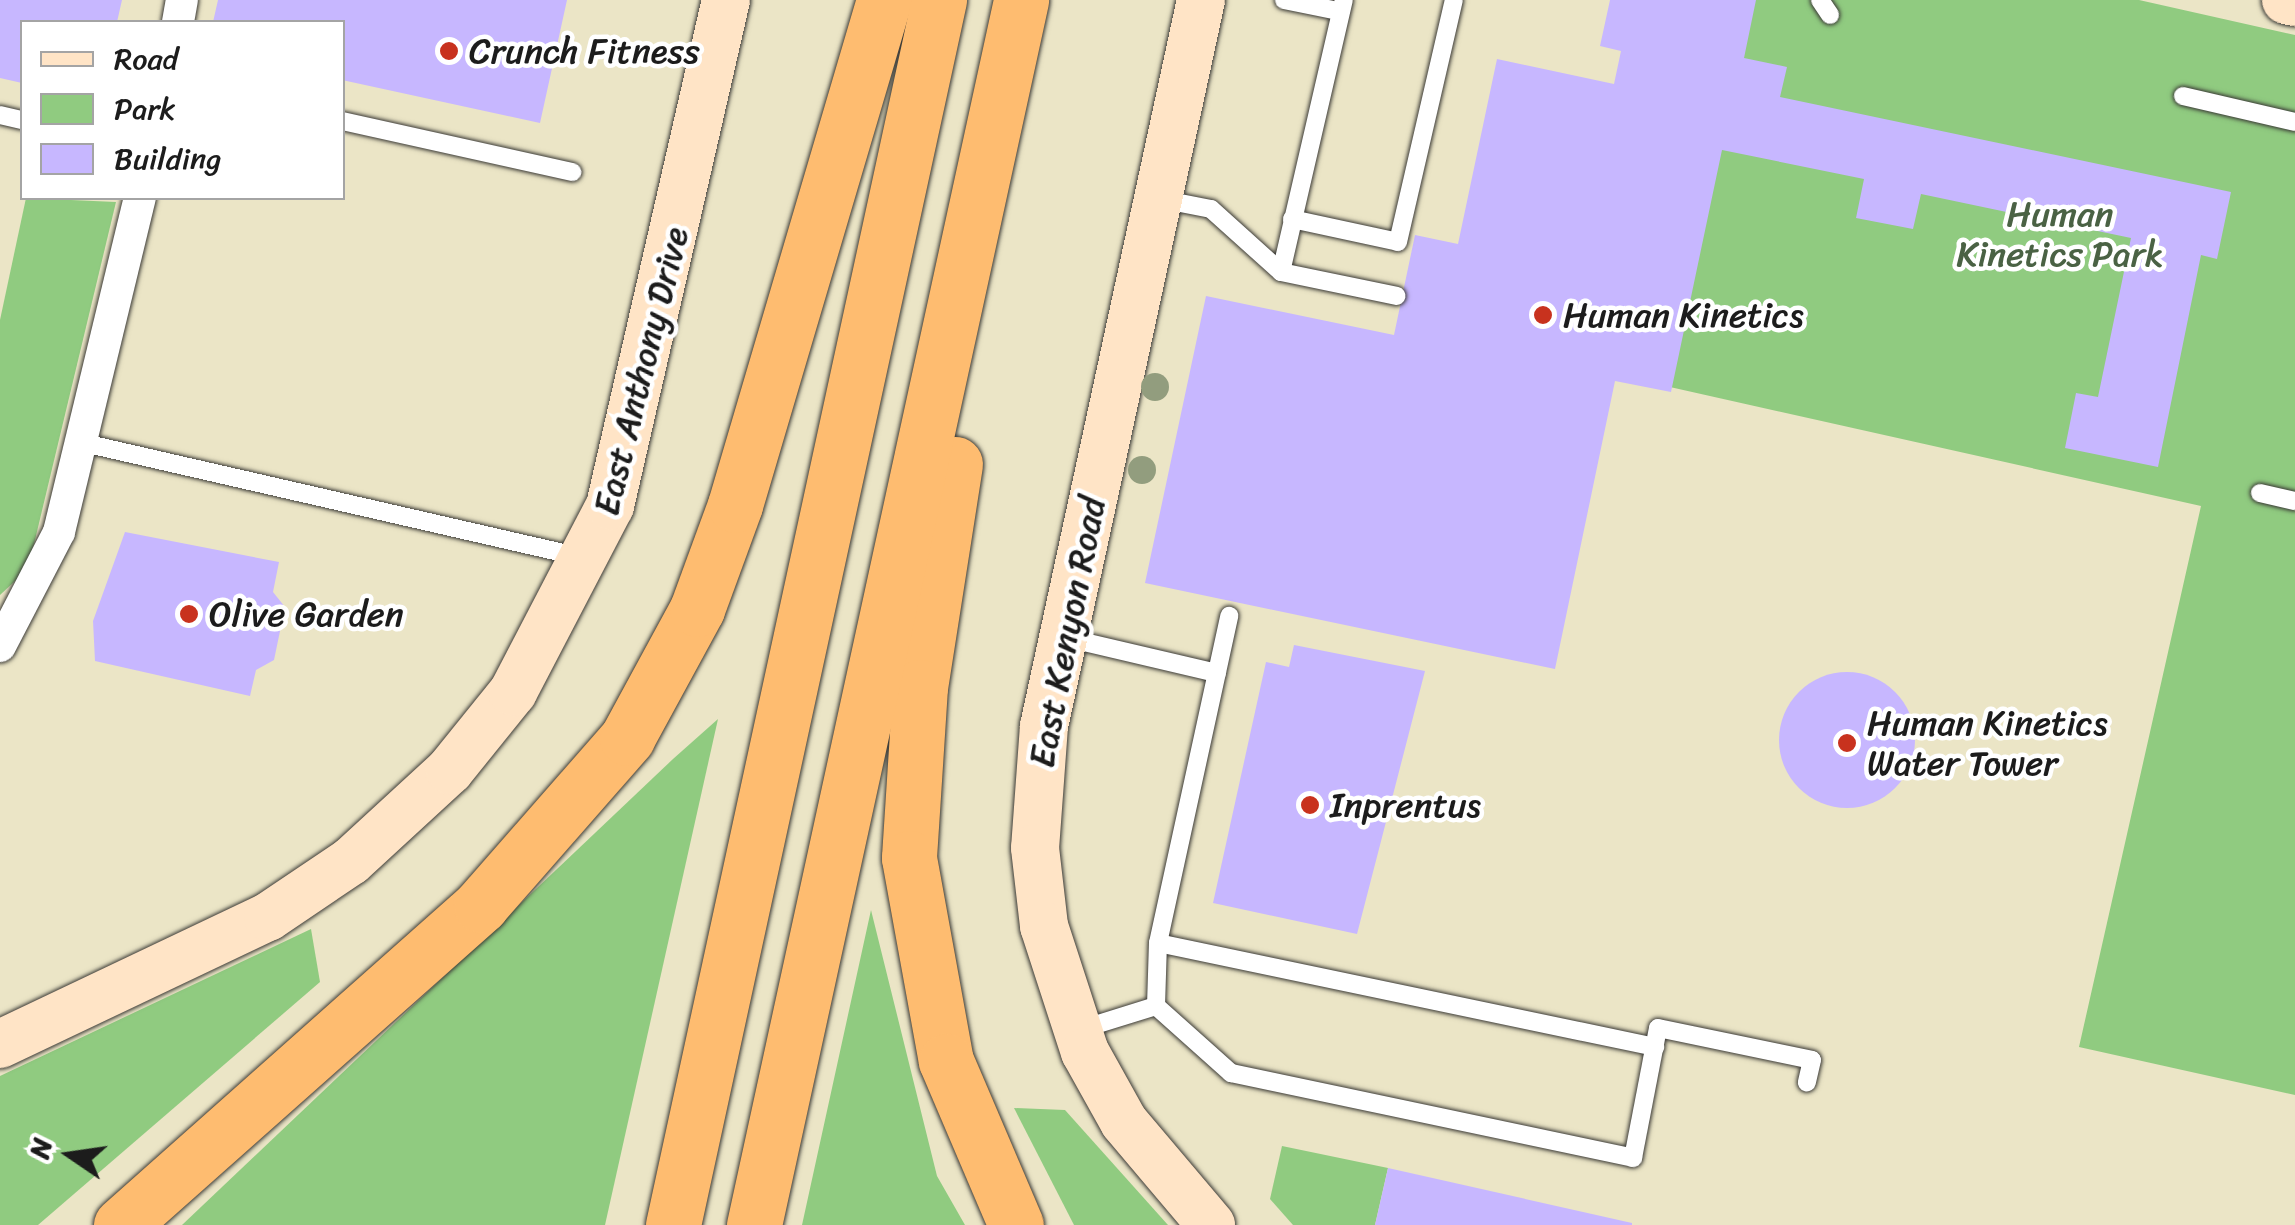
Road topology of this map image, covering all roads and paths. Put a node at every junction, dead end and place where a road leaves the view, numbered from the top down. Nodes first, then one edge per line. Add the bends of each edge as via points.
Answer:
1 (726, 0) edge
2 (884, 0) edge
3 (940, 0) edge
4 (1024, 0) edge
5 (1202, 0) edge
6 (1284, 0) edge
7 (1454, 0) edge
8 (2286, 0) edge
9 (2295, 2) edge
10 (1341, 6) edge
11 (2183, 96) dead end
12 (345, 122) edge
13 (2295, 122) edge
14 (572, 172) dead end
15 (1158, 199) junction
16 (140, 200) edge
17 (1292, 219) junction
18 (1281, 272) junction
19 (1396, 296) dead end
20 (84, 443) junction
21 (2260, 493) dead end
22 (2295, 501) edge
23 (590, 559) junction
24 (1229, 616) dead end
25 (1063, 637) junction
26 (0, 646) edge
27 (1217, 672) junction
28 (1158, 944) junction
29 (1156, 1006) junction
30 (1076, 1030) junction
31 (0, 1044) edge
32 (1654, 1047) junction
33 (1807, 1082) dead end
34 (121, 1225) edge
35 (673, 1225) edge
36 (754, 1225) edge
37 (1016, 1225) edge
38 (1211, 1225) edge

1 - 23 street, East Anthony Drive via 632,430
2 - 34 highway via 734,505 698,609 647,707 537,852
3 - 35 highway
4 - 36 highway
4 - 37 highway via 920,686 910,858 946,1061
5 - 15 street, East Kenyon Road
6 - 10 lane
7 - 17 lane via 1398,242
8 - 9 street
10 - 17 lane
11 - 13 lane
12 - 14 lane
15 - 18 lane via 1211,208
15 - 25 street, East Kenyon Road
16 - 20 street
17 - 18 lane
18 - 19 lane
20 - 23 lane
20 - 26 street via 45,566
21 - 22 lane
23 - 31 street, East Anthony Drive via 483,732 351,861 268,916
24 - 27 lane
25 - 27 lane
25 - 30 street, East Kenyon Road via 1039,758 1035,848 1044,926
27 - 28 lane
28 - 29 lane
28 - 32 lane
29 - 30 lane
29 - 32 lane via 1231,1073 1633,1158
30 - 38 street, East Kenyon Road via 1124,1122
32 - 33 lane via 1658,1028 1812,1060

